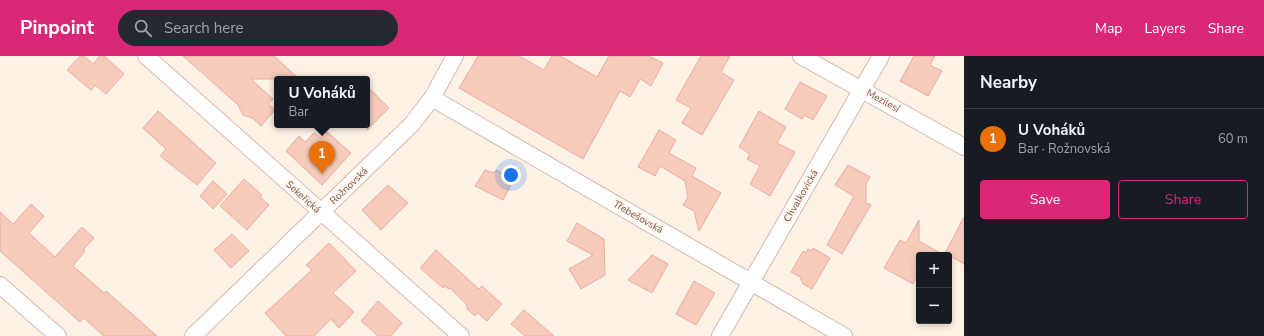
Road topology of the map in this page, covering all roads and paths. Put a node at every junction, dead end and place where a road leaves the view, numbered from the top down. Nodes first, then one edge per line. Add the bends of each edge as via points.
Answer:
1 (146, 56) edge
2 (455, 56) edge
3 (801, 56) edge
4 (881, 56) edge
5 (861, 90) junction
6 (432, 98) junction
7 (964, 147) edge
8 (321, 213) junction
9 (751, 282) junction
10 (0, 285) edge
11 (58, 336) edge
12 (193, 336) edge
13 (462, 336) edge
14 (720, 336) edge
15 (844, 336) edge

1 - 8 street, Sekeřická
2 - 6 street, Rožnovská
3 - 5 street, Mezilesí
4 - 5 street, Chvalkovická
5 - 7 street, Mezilesí
5 - 9 street, Chvalkovická
6 - 8 street, Rožnovská via 412,124
6 - 9 street, Třebešovská
8 - 12 street, Rožnovská
8 - 13 street, Sekeřická
9 - 14 street, Chvalkovická
9 - 15 street, Třebešovská
10 - 11 street

